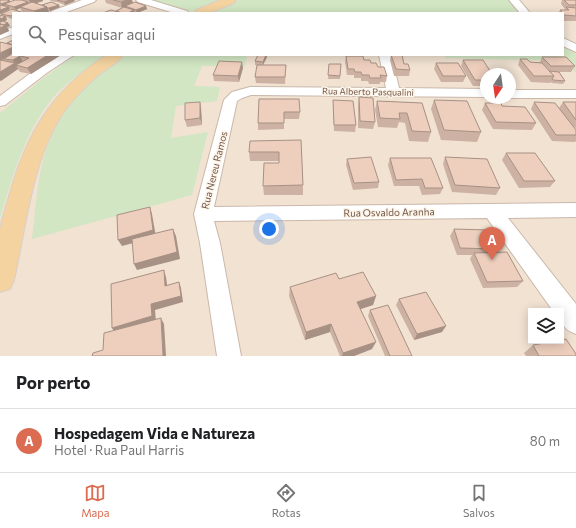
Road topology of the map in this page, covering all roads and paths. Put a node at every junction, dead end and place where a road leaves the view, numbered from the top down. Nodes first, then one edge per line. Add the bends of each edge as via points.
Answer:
1 (91, 0) edge
2 (141, 0) edge
3 (230, 0) edge
4 (514, 0) edge
5 (168, 8) junction
6 (58, 12) edge
7 (158, 12) edge
8 (181, 12) edge
9 (202, 12) edge
10 (524, 12) edge
11 (12, 30) edge
12 (0, 36) edge
13 (564, 42) edge
14 (576, 49) edge
15 (66, 56) edge
16 (115, 56) edge
17 (384, 56) edge
18 (250, 91) joint
19 (394, 93) junction
20 (480, 93) edge
21 (516, 94) edge
22 (576, 94) edge
23 (0, 102) edge
24 (491, 210) junction
25 (576, 210) edge
26 (203, 214) junction
27 (0, 280) edge
28 (576, 323) edge
29 (230, 356) edge

1 - 6 street
2 - 5 street
3 - 9 main road
4 - 10 street
5 - 7 street
5 - 8 street
11 - 12 street
13 - 14 street
15 - 23 street
16 - 27 main road via 87,77 69,95 44,130 27,170
17 - 19 street
18 - 19 street, Rua Alberto Pasqualini
18 - 26 street, Rua Nereu Ramos via 236,95 232,100
19 - 20 street, Rua Alberto Pasqualini
21 - 22 street
24 - 25 street, Rua Osvaldo Aranha
24 - 26 street, Rua Osvaldo Aranha
24 - 28 street
26 - 29 street, Rua Nereu Ramos

